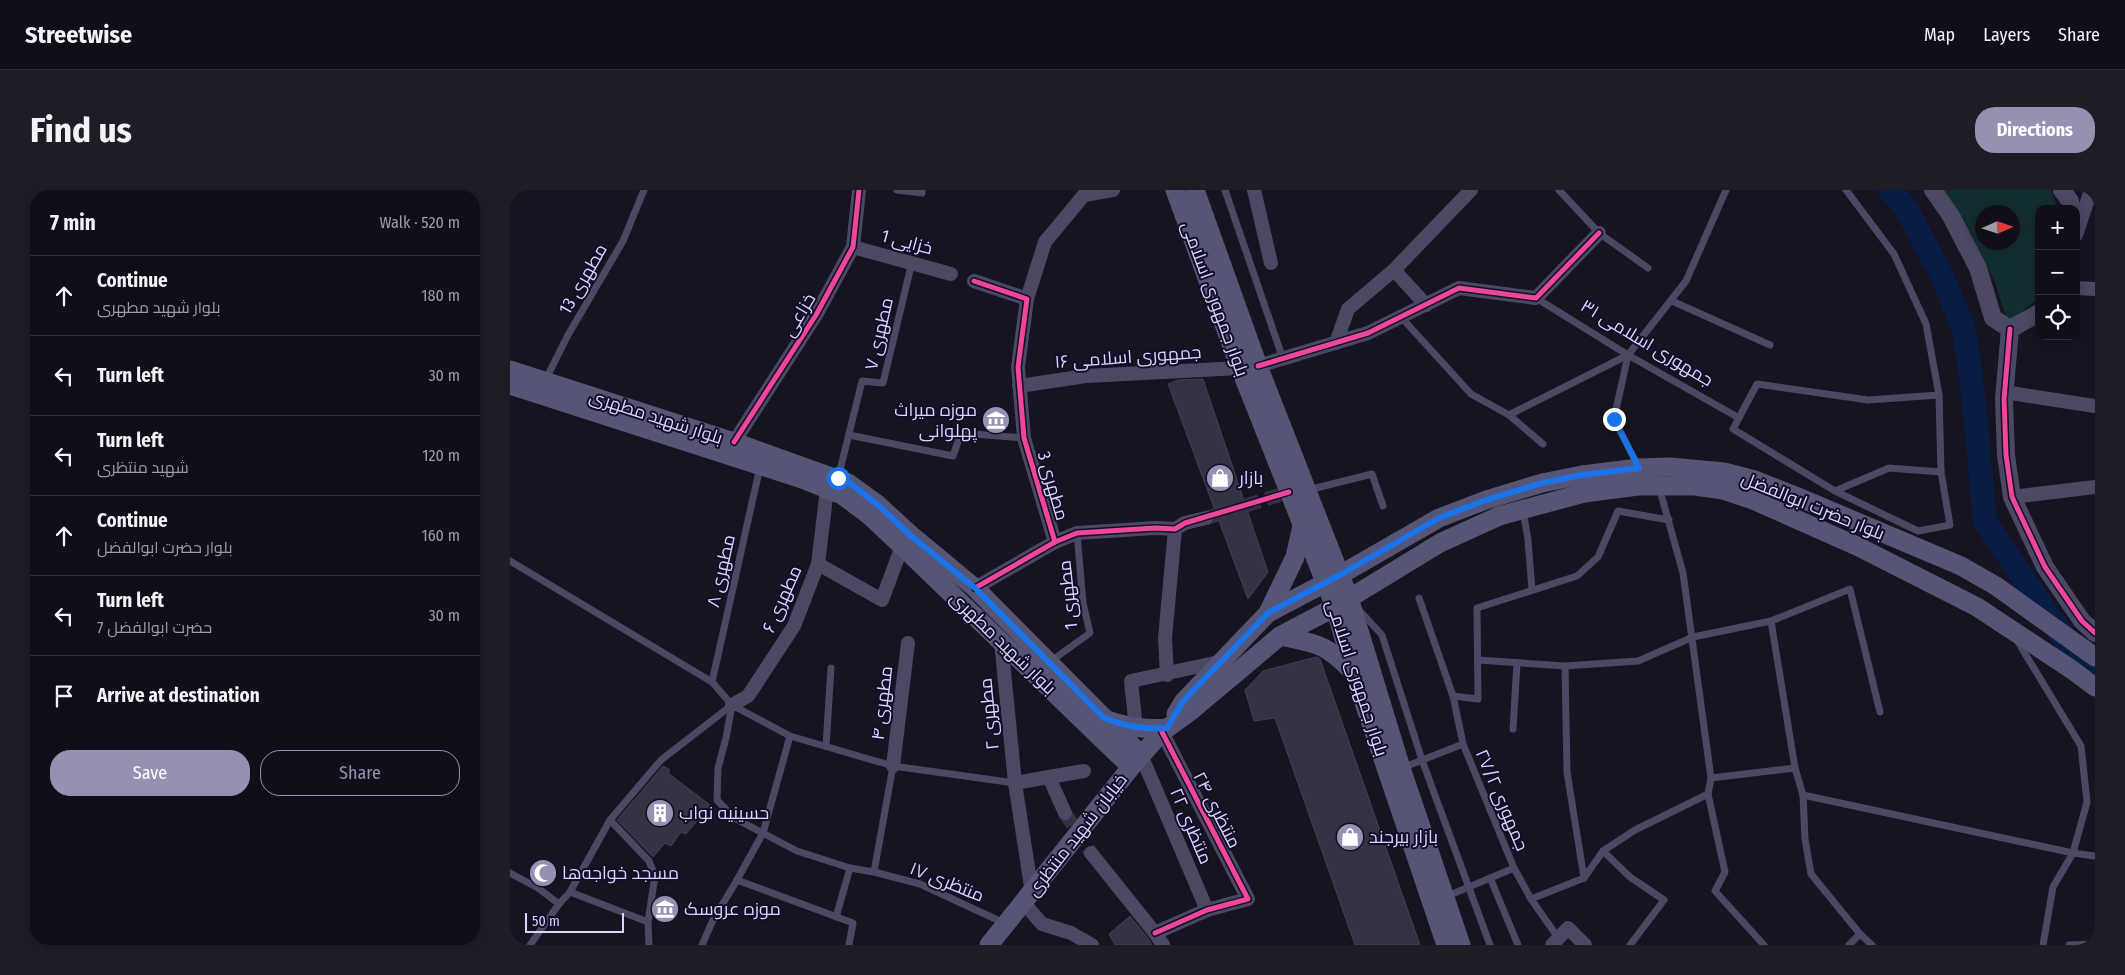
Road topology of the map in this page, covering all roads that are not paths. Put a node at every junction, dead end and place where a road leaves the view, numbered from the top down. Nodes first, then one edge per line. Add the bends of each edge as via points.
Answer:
1 (644, 190) edge
2 (859, 190) edge
3 (897, 190) edge
4 (922, 190) edge
5 (1113, 190) edge
6 (1175, 190) edge
7 (1195, 190) edge
8 (1225, 190) edge
9 (1254, 190) edge
10 (1471, 190) edge
11 (1559, 190) edge
12 (1726, 190) edge
13 (1846, 190) edge
14 (1933, 190) edge
15 (2062, 190) edge
16 (2091, 190) edge
17 (2070, 205) edge
18 (2080, 223) edge
19 (1599, 233) junction
20 (853, 247) junction
21 (912, 262) junction
22 (1271, 263) dead end
23 (1648, 268) dead end
24 (1394, 270) junction
25 (951, 274) dead end
26 (974, 282) dead end
27 (2080, 288) edge
28 (2095, 289) edge
29 (1536, 298) junction
30 (1027, 299) junction
31 (1672, 301) junction
32 (1426, 305) junction
33 (2035, 315) edge
34 (1401, 316) junction
35 (2010, 329) junction
36 (1336, 343) junction
37 (1770, 345) dead end
38 (1628, 355) junction
39 (1282, 359) junction
40 (1249, 367) junction
41 (510, 370) edge
42 (544, 381) junction
43 (510, 385) edge
44 (1019, 386) junction
45 (2004, 392) junction
46 (1939, 395) junction
47 (2095, 406) edge
48 (1509, 415) junction
49 (1739, 418) junction
50 (849, 435) junction
51 (1024, 438) junction
52 (734, 442) junction
53 (1543, 444) dead end
54 (760, 466) junction
55 (1639, 468) junction
56 (1941, 472) junction
57 (833, 484) junction
58 (1659, 486) junction
59 (2095, 487) edge
60 (1307, 490) junction
61 (1835, 491) junction
62 (2012, 497) junction
63 (1383, 506) dead end
64 (1523, 509) junction
65 (1206, 518) tunnel mouth
66 (1669, 520) junction
67 (1302, 526) junction
68 (1175, 529) junction
69 (1077, 533) junction
70 (1055, 542) junction
71 (902, 546) junction
72 (510, 561) edge
73 (818, 564) junction
74 (1333, 579) junction
75 (975, 588) junction
76 (1532, 590) junction
77 (1419, 598) dead end
78 (1342, 603) junction
79 (1268, 613) junction
80 (1771, 621) junction
81 (2010, 629) junction
82 (2095, 633) edge
83 (1280, 636) junction
84 (1693, 637) junction
85 (1001, 641) junction
86 (908, 643) dead end
87 (2095, 657) edge
88 (1478, 660) junction
89 (1220, 662) junction
90 (1049, 663) junction
91 (1517, 663) junction
92 (1565, 666) junction
93 (831, 668) dead end
94 (1354, 673) junction
95 (1167, 675) junction
96 (712, 682) junction
97 (2095, 688) edge
98 (1453, 696) junction
99 (732, 706) junction
100 (1880, 712) dead end
101 (1104, 718) junction
102 (1136, 728) junction
103 (1513, 729) dead end
104 (1165, 730) junction
105 (790, 736) junction
106 (1463, 744) junction
107 (826, 746) junction
108 (1422, 760) junction
109 (1136, 761) junction
110 (893, 766) junction
111 (1401, 768) junction
112 (1795, 768) junction
113 (1084, 770) dead end
114 (1049, 777) junction
115 (1711, 778) junction
116 (1015, 783) junction
117 (1708, 794) junction
118 (1803, 795) junction
119 (1065, 812) tunnel mouth
120 (610, 820) junction
121 (762, 833) junction
122 (1603, 850) junction
123 (1090, 853) tunnel mouth
124 (2073, 853) junction
125 (2095, 856) edge
126 (850, 868) junction
127 (1514, 868) junction
128 (874, 872) junction
129 (510, 873) edge
130 (1584, 878) junction
131 (738, 880) junction
132 (1491, 880) junction
133 (1470, 887) junction
134 (570, 892) junction
135 (1028, 898) junction
136 (1444, 898) junction
137 (1531, 899) junction
138 (559, 904) junction
139 (1207, 910) junction
140 (836, 917) junction
141 (648, 922) junction
142 (1007, 924) junction
143 (1155, 933) junction
144 (1860, 934) junction
145 (1556, 942) edge
146 (2095, 944) edge
147 (530, 945) edge
148 (649, 945) edge
149 (702, 945) edge
150 (849, 945) edge
151 (990, 945) edge
152 (1092, 945) edge
153 (1163, 945) edge
154 (1446, 945) edge
155 (1461, 945) edge
156 (1490, 945) edge
157 (1518, 945) edge
158 (1585, 945) edge
159 (1630, 945) edge
160 (1764, 945) edge
161 (1849, 945) edge
162 (1872, 945) edge
163 (2043, 945) edge
164 (2069, 945) edge
165 (2085, 945) edge

1 - 42 lane, مطهری 13 via 623,241
2 - 20 street, خزاعی
3 - 4 lane via 922,193
5 - 30 street, مطهری 3 via 1084,195 1045,242
6 - 40 main road, بلوار جمهوری اسلامی
7 - 40 main road, بلوار جمهوری اسلامی
8 - 39 lane
9 - 22 street
10 - 24 street
11 - 19 lane
12 - 31 lane via 1686,282
13 - 46 lane via 1894,254 1926,324
14 - 35 street via 1951,216 1978,268 1993,318
15 - 17 street
16 - 18 street
19 - 23 lane
19 - 29 street
20 - 21 street, خزایی 1
20 - 52 street, خزاعی via 816,315
21 - 25 street, خزایی 1
21 - 50 lane, مطهری ۷ via 883,383 862,381
24 - 32 street
24 - 36 street via 1348,309
26 - 30 street
27 - 28 street
29 - 32 street, جمهوری اسلامی ۳۱ via 1459,288
29 - 38 lane, جمهوری اسلامی ۳۱
30 - 44 street, مطهری 3 via 1018,367
31 - 37 lane
31 - 38 lane
32 - 34 street, جمهوری اسلامی ۳۱
33 - 35 street
34 - 36 street, جمهوری اسلامی ۳۱ via 1368,333
34 - 48 lane via 1471,394
35 - 45 street
36 - 39 street, جمهوری اسلامی ۳۱
38 - 48 lane
38 - 49 lane, جمهوری اسلامی ۳۱
38 - 55 lane via 1614,419
39 - 40 street, جمهوری اسلامی ۳۱
40 - 44 street, جمهوری اسلامی ۱۶ via 1086,376
40 - 60 main road, بلوار جمهوری اسلامی
40 - 67 main road, بلوار جمهوری اسلامی
41 - 42 main road, بلوار شهید مطهری
42 - 52 main road, بلوار شهید مطهری
43 - 54 main road, بلوار شهید مطهری
44 - 51 street, مطهری 3
45 - 47 street
45 - 62 street via 2006,455
46 - 49 lane via 1868,400 1757,384
46 - 56 lane
48 - 53 lane
49 - 61 lane via 1734,429
50 - 51 lane via 953,456 961,433
50 - 57 lane, مطهری ۷
51 - 70 street, مطهری 3
52 - 57 main road, بلوار شهید مطهری
54 - 57 main road, بلوار شهید مطهری
54 - 96 lane, مطهری ۸
55 - 74 main road, بلوار حضرت ابوالفضل via 1563,479 1486,500 1439,518
55 - 87 main road, بلوار حضرت ابوالفضل via 1724,472 1798,496 1961,566 1996,586
56 - 61 lane via 1889,468
56 - 61 lane via 1950,525 1918,530
57 - 71 main road, بلوار شهید مطهری
57 - 73 street, مطهری ۶
57 - 75 main road, بلوار شهید مطهری via 848,482
58 - 64 main road, بلوار حضرت ابوالفضل via 1584,493
58 - 66 lane
58 - 81 main road, بلوار حضرت ابوالفضل via 1723,490 1752,500 1917,576 1977,607
59 - 62 street
60 - 63 lane via 1372,474
60 - 74 main road, بلوار جمهوری اسلامی
62 - 82 street via 2045,567 2082,621
64 - 76 lane
64 - 78 main road, بلوار حضرت ابوالفضل via 1499,516 1440,543
65 - 68 street
66 - 76 lane via 1618,511 1598,557 1577,576
66 - 84 lane via 1683,574
67 - 74 main road, بلوار جمهوری اسلامی
67 - 79 main road via 1295,557
68 - 69 street, مطهری 3
68 - 95 street via 1165,638
69 - 70 street, مطهری 3
69 - 90 lane, مطهری 1 via 1083,603 1090,634
70 - 75 street, مطهری 3
71 - 73 street via 882,600
71 - 85 main road, بلوار شهید مطهری
72 - 96 lane
73 - 99 street, مطهری ۶ via 794,626 748,696
74 - 78 main road, بلوار جمهوری اسلامی
74 - 79 main road, بلوار حضرت ابوالفضل
75 - 90 main road, بلوار شهید مطهری
76 - 88 lane via 1477,608
77 - 98 lane, جمهوری ۲۷/۲
78 - 83 main road, بلوار حضرت ابوالفضل
78 - 94 main road, بلوار جمهوری اسلامی
78 - 108 lane via 1382,636
78 - 111 main road, بلوار جمهوری اسلامی
79 - 89 main road
80 - 84 lane
80 - 100 lane via 1850,589
80 - 112 lane
81 - 97 main road, بلوار حضرت ابوالفضل
81 - 124 lane via 2081,746 2087,802
83 - 94 main road via 1319,644 1335,653
83 - 104 main road, بلوار حضرت ابوالفضل
84 - 92 lane via 1638,661
84 - 115 lane
85 - 109 main road, بلوار شهید مطهری
85 - 116 street, مطهری ۲
86 - 110 street, مطهری ۴
88 - 91 lane
88 - 98 lane via 1478,699
89 - 95 street
89 - 104 main road via 1184,700
90 - 101 main road, بلوار شهید مطهری
91 - 92 lane
91 - 103 lane
92 - 130 lane via 1567,772
93 - 107 lane
94 - 154 main road, بلوار جمهوری اسلامی
95 - 102 street via 1132,681
96 - 99 lane
98 - 106 lane, جمهوری ۲۷/۲
99 - 105 lane
99 - 120 lane via 661,760
99 - 121 lane, منتظری ۱۷ via 718,768 717,800 734,818
101 - 102 main road
101 - 109 main road, بلوار شهید مطهری
102 - 104 main road
104 - 109 main road, خیابان شهید منتظری
104 - 139 street, منتظری ۲۴ via 1248,900
105 - 107 lane
105 - 121 lane
106 - 108 lane
106 - 127 lane, جمهوری ۲۷/۲
107 - 110 lane
108 - 111 lane
108 - 133 lane
109 - 135 main road, خیابان شهید منتظری
109 - 139 street, منتظری ۲۲
110 - 116 lane
110 - 128 lane
111 - 136 main road, بلوار جمهوری اسلامی
112 - 115 lane
112 - 118 lane
113 - 114 street
114 - 116 street
114 - 119 street
115 - 117 lane
116 - 135 street, مطهری ۲
117 - 122 lane via 1635,830
117 - 160 lane via 1724,872 1714,891
118 - 124 lane
118 - 144 lane via 1811,874
120 - 134 lane
120 - 141 lane via 649,861 655,876
121 - 126 lane, منتظری ۱۷ via 797,851
121 - 131 lane
122 - 130 lane
122 - 159 lane via 1630,877 1664,900
123 - 143 street
124 - 125 lane
124 - 163 lane via 2053,887
126 - 128 lane, منتظری ۱۷
126 - 140 lane
127 - 132 lane
127 - 137 lane, جمهوری ۲۷/۲
128 - 142 lane, منتظری ۱۷ via 920,884
129 - 138 lane
130 - 137 lane
131 - 140 lane
131 - 149 lane via 712,920
132 - 133 lane
132 - 157 lane
133 - 136 lane
133 - 156 lane
134 - 138 lane
134 - 141 lane
135 - 142 main road, خیابان شهید منتظری
135 - 152 street via 1042,924 1071,933
136 - 155 main road, بلوار جمهوری اسلامی
137 - 145 lane, جمهوری ۲۷/۲
138 - 147 lane
139 - 143 street
140 - 150 lane via 853,924
141 - 148 lane
142 - 151 main road, خیابان شهید منتظری
143 - 153 street
144 - 161 lane
144 - 162 lane
145 - 158 street via 1568,928
146 - 165 lane
164 - 165 lane

